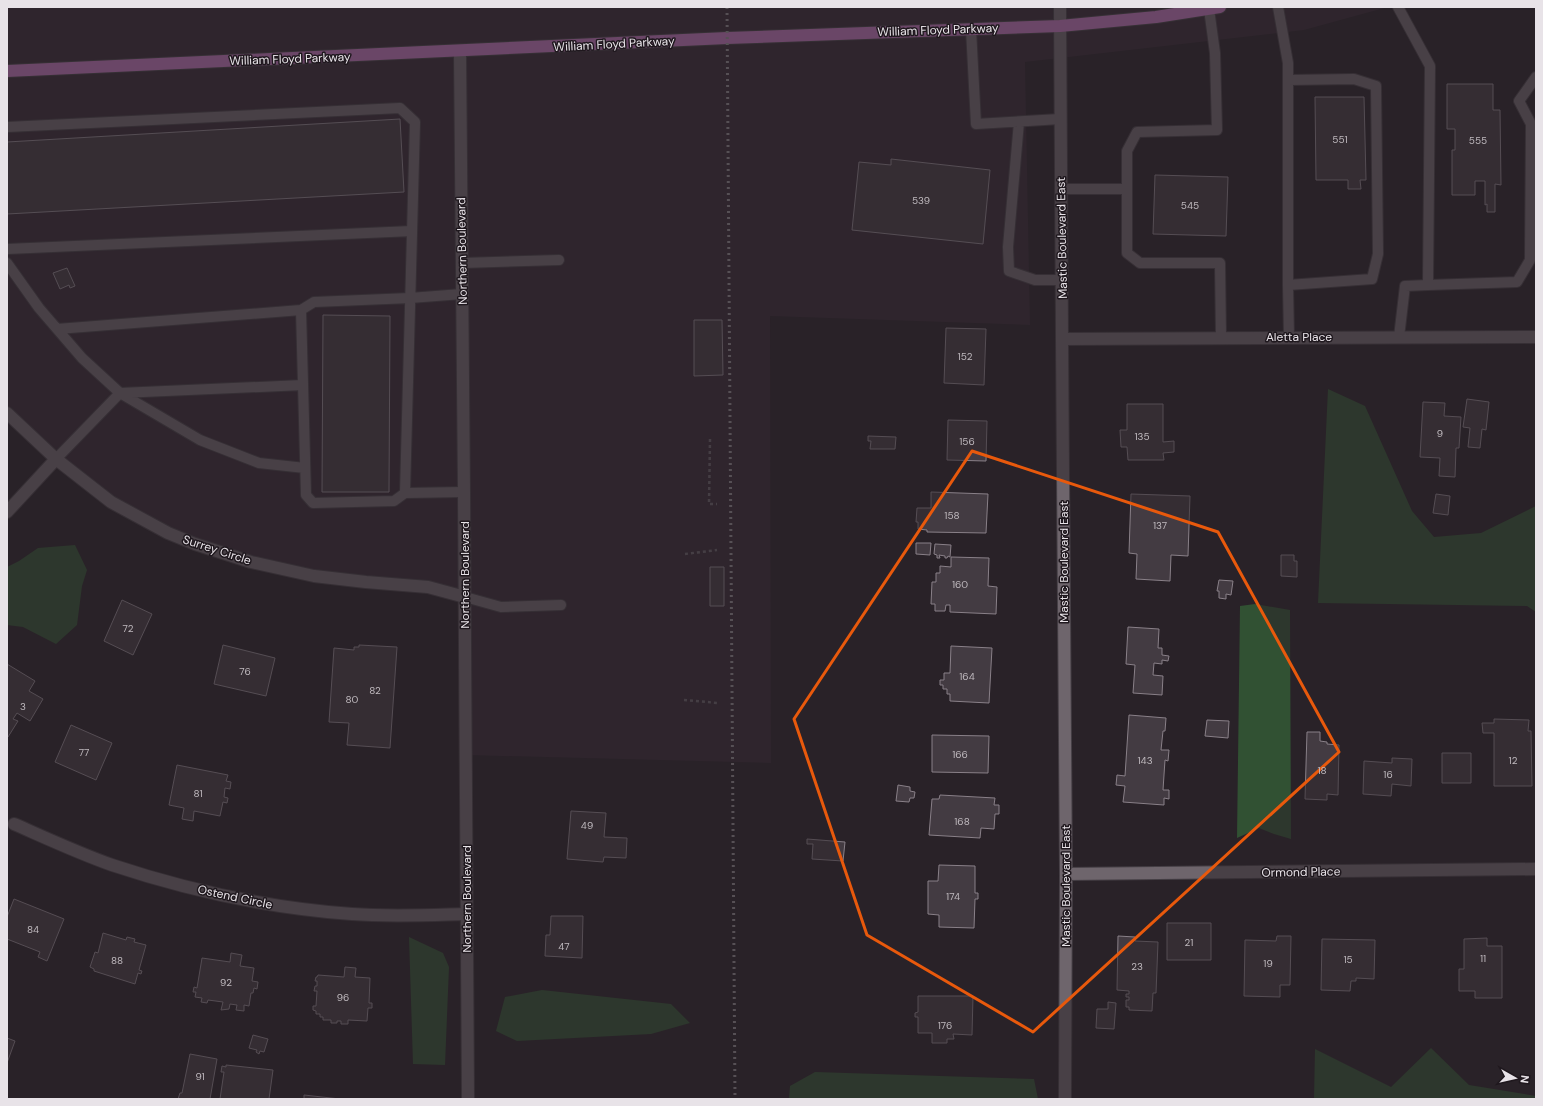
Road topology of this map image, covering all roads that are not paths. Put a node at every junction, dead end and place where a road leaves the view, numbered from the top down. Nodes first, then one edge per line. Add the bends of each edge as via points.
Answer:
1 (1060, 7) edge
2 (1278, 7) edge
3 (1398, 7) edge
4 (1214, 8) edge
5 (1060, 26) junction
6 (971, 29) junction
7 (460, 52) junction
8 (7, 71) edge
9 (1536, 77) edge
10 (1288, 80) junction
11 (1060, 119) junction
12 (1019, 122) junction
13 (7, 126) edge
14 (1061, 189) junction
15 (1126, 190) junction
16 (412, 231) junction
17 (7, 249) edge
18 (559, 260) dead end
19 (7, 263) edge
20 (462, 263) junction
21 (1062, 280) junction
22 (1288, 285) junction
23 (1428, 285) junction
24 (462, 294) junction
25 (410, 298) junction
26 (301, 310) junction
27 (57, 329) junction
28 (1398, 337) junction
29 (1536, 337) edge
30 (1222, 338) junction
31 (1289, 338) junction
32 (1062, 339) junction
33 (303, 385) junction
34 (120, 393) junction
35 (7, 413) edge
36 (56, 459) junction
37 (305, 468) junction
38 (464, 492) junction
39 (405, 494) junction
40 (7, 512) edge
41 (465, 597) junction
42 (561, 605) dead end
43 (14, 824) dead end
44 (1536, 869) edge
45 (1066, 874) junction
46 (467, 914) junction
47 (468, 1099) edge
48 (1066, 1099) edge

1 - 5 street, Mastic Boulevard East
2 - 10 lane via 1288,63
3 - 23 lane via 1430,66
4 - 5 highway, William Floyd Parkway via 1156,17
4 - 15 lane via 1217,130 1137,132 1127,151
5 - 6 highway, William Floyd Parkway
5 - 11 street, Mastic Boulevard East
6 - 7 highway, William Floyd Parkway
6 - 12 lane via 976,124
7 - 8 highway, William Floyd Parkway
7 - 20 street, Northern Boulevard
9 - 23 lane via 1520,101 1531,124 1530,260 1517,282
10 - 22 lane
10 - 22 lane via 1354,79 1376,86 1378,254 1372,280
11 - 12 lane
11 - 14 street, Mastic Boulevard East
12 - 21 lane via 1008,247 1009,271 1035,280
13 - 16 lane via 400,108 415,122
14 - 15 lane
14 - 21 street, Mastic Boulevard East
15 - 30 lane via 1127,253 1140,263 1220,263
16 - 17 lane
16 - 25 lane
18 - 20 lane
19 - 27 lane
20 - 24 street, Northern Boulevard
21 - 32 street, Mastic Boulevard East
22 - 31 lane
23 - 28 lane via 1405,286
24 - 25 lane
24 - 38 street, Northern Boulevard
25 - 26 lane via 314,302
25 - 39 lane
26 - 27 lane
26 - 33 lane
27 - 34 lane via 82,358
28 - 29 street, Aletta Place
28 - 31 street, Aletta Place
30 - 31 street, Aletta Place
30 - 32 street, Aletta Place
32 - 45 street, Mastic Boulevard East
33 - 34 lane
33 - 37 lane
34 - 36 lane
34 - 37 lane via 200,440 259,463
35 - 36 street, Surrey Circle
36 - 40 street
36 - 41 street, Surrey Circle via 110,502 168,533 222,554 314,576 428,587
37 - 39 lane via 306,495 313,503 394,501
38 - 39 lane
38 - 41 street, Northern Boulevard
41 - 42 lane via 501,607
41 - 46 street, Northern Boulevard
43 - 46 street, Ostend Circle via 111,864 210,893 252,902 302,910 354,914
44 - 45 street, Ormond Place
45 - 48 street, Mastic Boulevard East
46 - 47 street, Northern Boulevard

